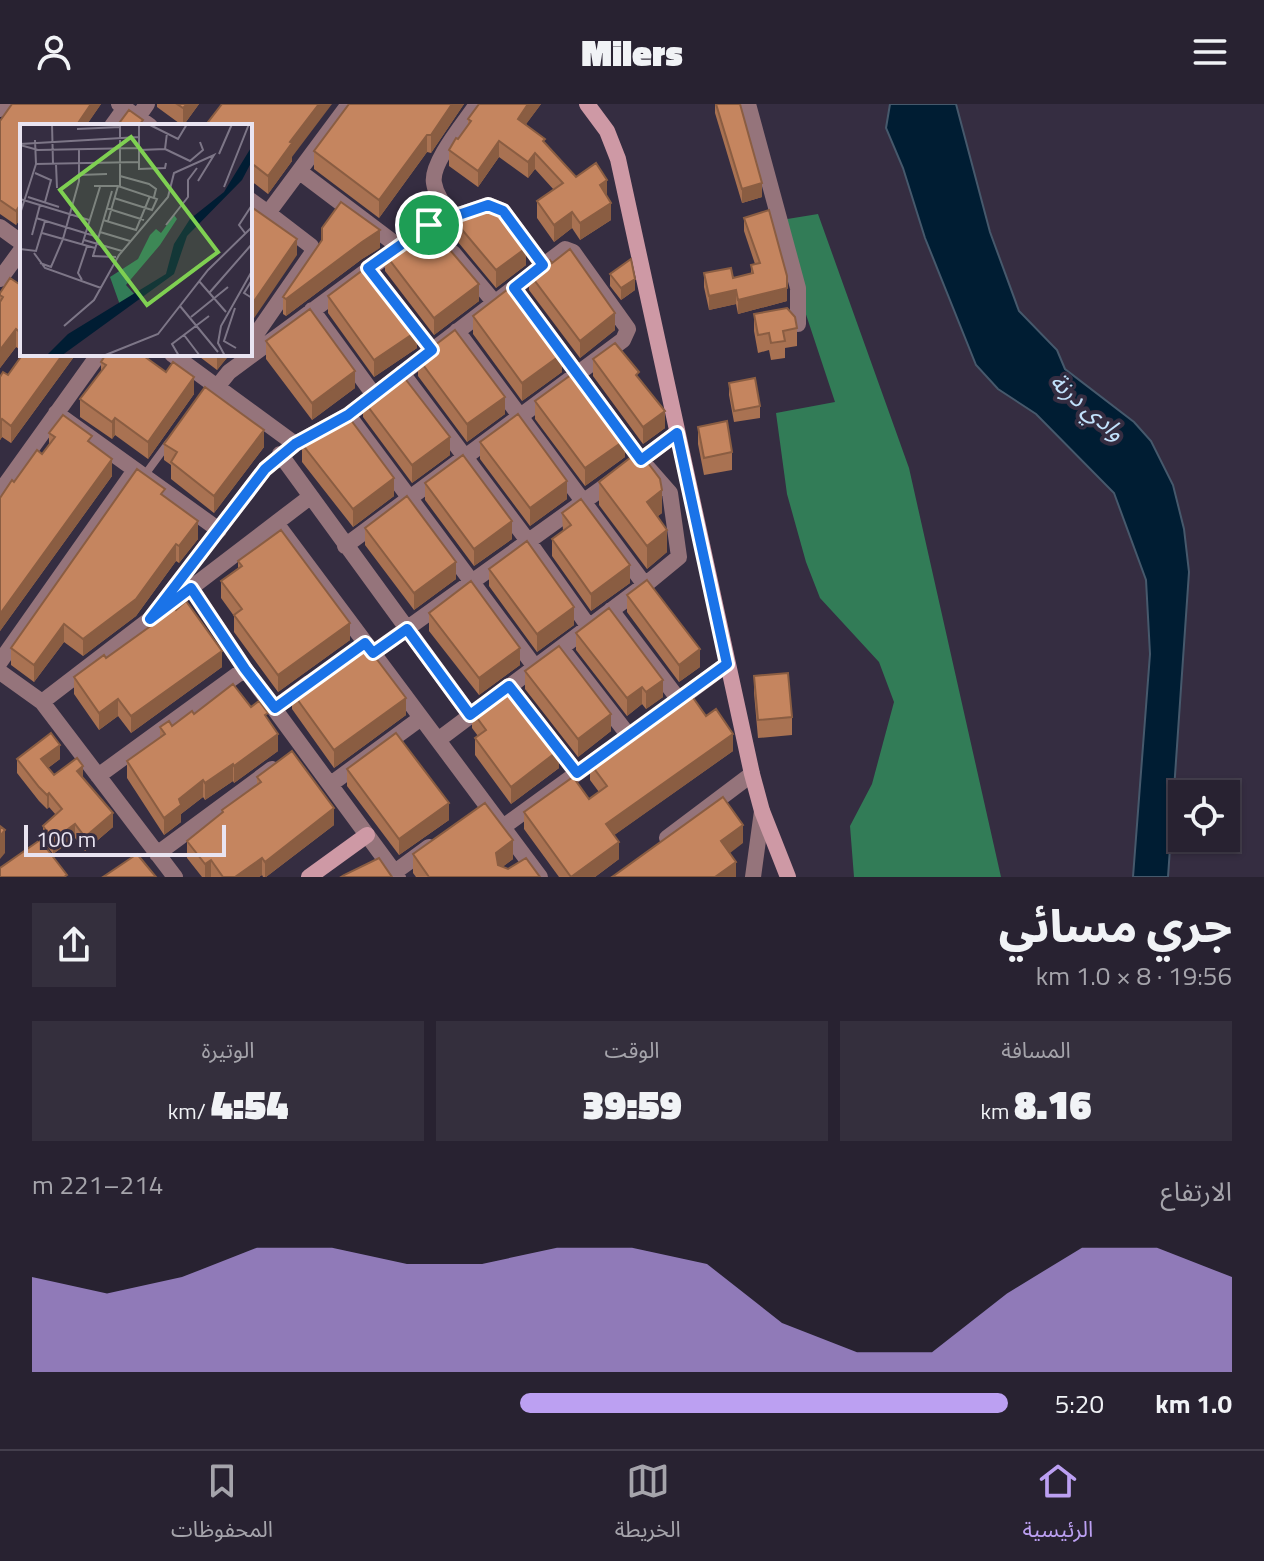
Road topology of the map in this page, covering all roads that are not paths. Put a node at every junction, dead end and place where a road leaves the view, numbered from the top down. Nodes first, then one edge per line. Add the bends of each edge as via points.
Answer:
1 (4, 104) edge
2 (349, 104) edge
3 (477, 104) edge
4 (587, 104) edge
5 (748, 104) edge
6 (0, 109) edge
7 (136, 112) edge
8 (115, 124) edge
9 (300, 172) junction
10 (252, 201) edge
11 (268, 213) junction
12 (453, 216) junction
13 (429, 225) junction
14 (0, 227) edge
15 (20, 244) edge
16 (398, 246) junction
17 (20, 249) edge
18 (543, 265) junction
19 (368, 268) junction
20 (0, 279) edge
21 (514, 288) junction
22 (495, 303) junction
23 (312, 310) junction
24 (798, 324) edge
25 (457, 331) junction
26 (252, 340) edge
27 (432, 350) junction
28 (252, 355) edge
29 (98, 356) edge
30 (174, 356) edge
31 (241, 356) edge
32 (250, 356) edge
33 (229, 372) junction
34 (402, 373) junction
35 (576, 373) junction
36 (210, 388) junction
37 (374, 395) junction
38 (56, 413) junction
39 (348, 415) junction
40 (519, 416) junction
41 (177, 430) edge
42 (677, 433) junction
43 (295, 444) junction
44 (280, 454) junction
45 (465, 457) junction
46 (641, 460) junction
47 (139, 474) junction
48 (0, 492) edge
49 (310, 497) junction
50 (410, 498) junction
51 (583, 502) junction
52 (276, 523) junction
53 (219, 530) junction
54 (528, 541) junction
55 (345, 546) junction
56 (472, 581) junction
57 (645, 585) junction
58 (191, 588) junction
59 (611, 610) junction
60 (150, 619) junction
61 (589, 627) junction
62 (407, 629) junction
63 (561, 648) junction
64 (363, 649) junction
65 (0, 662) edge
66 (727, 664) junction
67 (535, 667) junction
68 (245, 669) junction
69 (327, 671) edge
70 (0, 672) edge
71 (509, 686) junction
72 (679, 700) junction
73 (42, 702) junction
74 (275, 708) junction
75 (470, 715) junction
76 (421, 718) junction
77 (641, 727) junction
78 (438, 740) junction
79 (302, 747) junction
80 (577, 773) junction
81 (752, 774) junction
82 (98, 776) junction
83 (331, 784) junction
84 (762, 811) junction
85 (503, 827) junction
86 (367, 835) junction
87 (441, 839) edge
88 (652, 849) edge
89 (157, 854) junction
90 (396, 875) edge
91 (175, 877) edge
92 (309, 877) edge
93 (540, 877) edge
94 (753, 877) edge
95 (788, 877) edge

1 - 6 street
2 - 9 street
3 - 12 street via 436,164 433,180
4 - 42 street via 607,131 618,159
5 - 24 street via 798,288
7 - 8 street
9 - 11 street
9 - 16 street
10 - 11 street
11 - 26 street via 313,252
12 - 13 street
12 - 18 street via 496,207
13 - 16 street
13 - 22 street
14 - 15 street
16 - 19 street
17 - 20 street
18 - 21 street
18 - 35 street via 565,249 573,252 628,329 623,340
19 - 23 street
19 - 27 street
21 - 22 street
21 - 35 street
22 - 25 street
23 - 28 street
23 - 37 street
25 - 27 street
25 - 40 street
27 - 34 street
29 - 38 street
30 - 36 street
31 - 33 street
32 - 33 street
33 - 36 street
34 - 37 street
34 - 45 street
35 - 40 street
35 - 46 street
36 - 43 street
37 - 39 street
38 - 47 street
38 - 48 street
39 - 43 street
39 - 50 street
40 - 45 street
40 - 51 street
41 - 47 lane
42 - 46 street
42 - 66 street
43 - 44 street
44 - 49 street
44 - 53 street
45 - 50 street
45 - 54 street
46 - 51 street
46 - 57 street via 670,493 679,557
47 - 53 street
47 - 65 street
49 - 52 street
49 - 55 street
50 - 55 street
50 - 56 street
51 - 54 street
51 - 57 street
52 - 58 street
52 - 64 street
53 - 60 street
54 - 56 street
54 - 61 street
55 - 62 street
56 - 62 street
56 - 67 street
57 - 59 street
58 - 60 street
58 - 68 street
59 - 61 street
59 - 72 street
60 - 73 street
61 - 63 street
62 - 64 street
62 - 75 street
63 - 67 street
63 - 77 street
64 - 76 street
66 - 72 street
66 - 81 street
67 - 71 street
68 - 74 street
68 - 82 street
69 - 74 street
70 - 73 street
71 - 75 street
71 - 80 street
72 - 77 street
73 - 82 street
74 - 79 street
75 - 78 street
76 - 78 street
76 - 83 street
77 - 80 street
78 - 85 street via 481,810
79 - 83 street
79 - 89 street
80 - 85 street
81 - 84 street
81 - 88 street
82 - 89 street
83 - 86 street
84 - 94 street
84 - 95 street
85 - 93 street via 523,865
86 - 90 street
86 - 92 street
87 - 90 street
89 - 91 street

